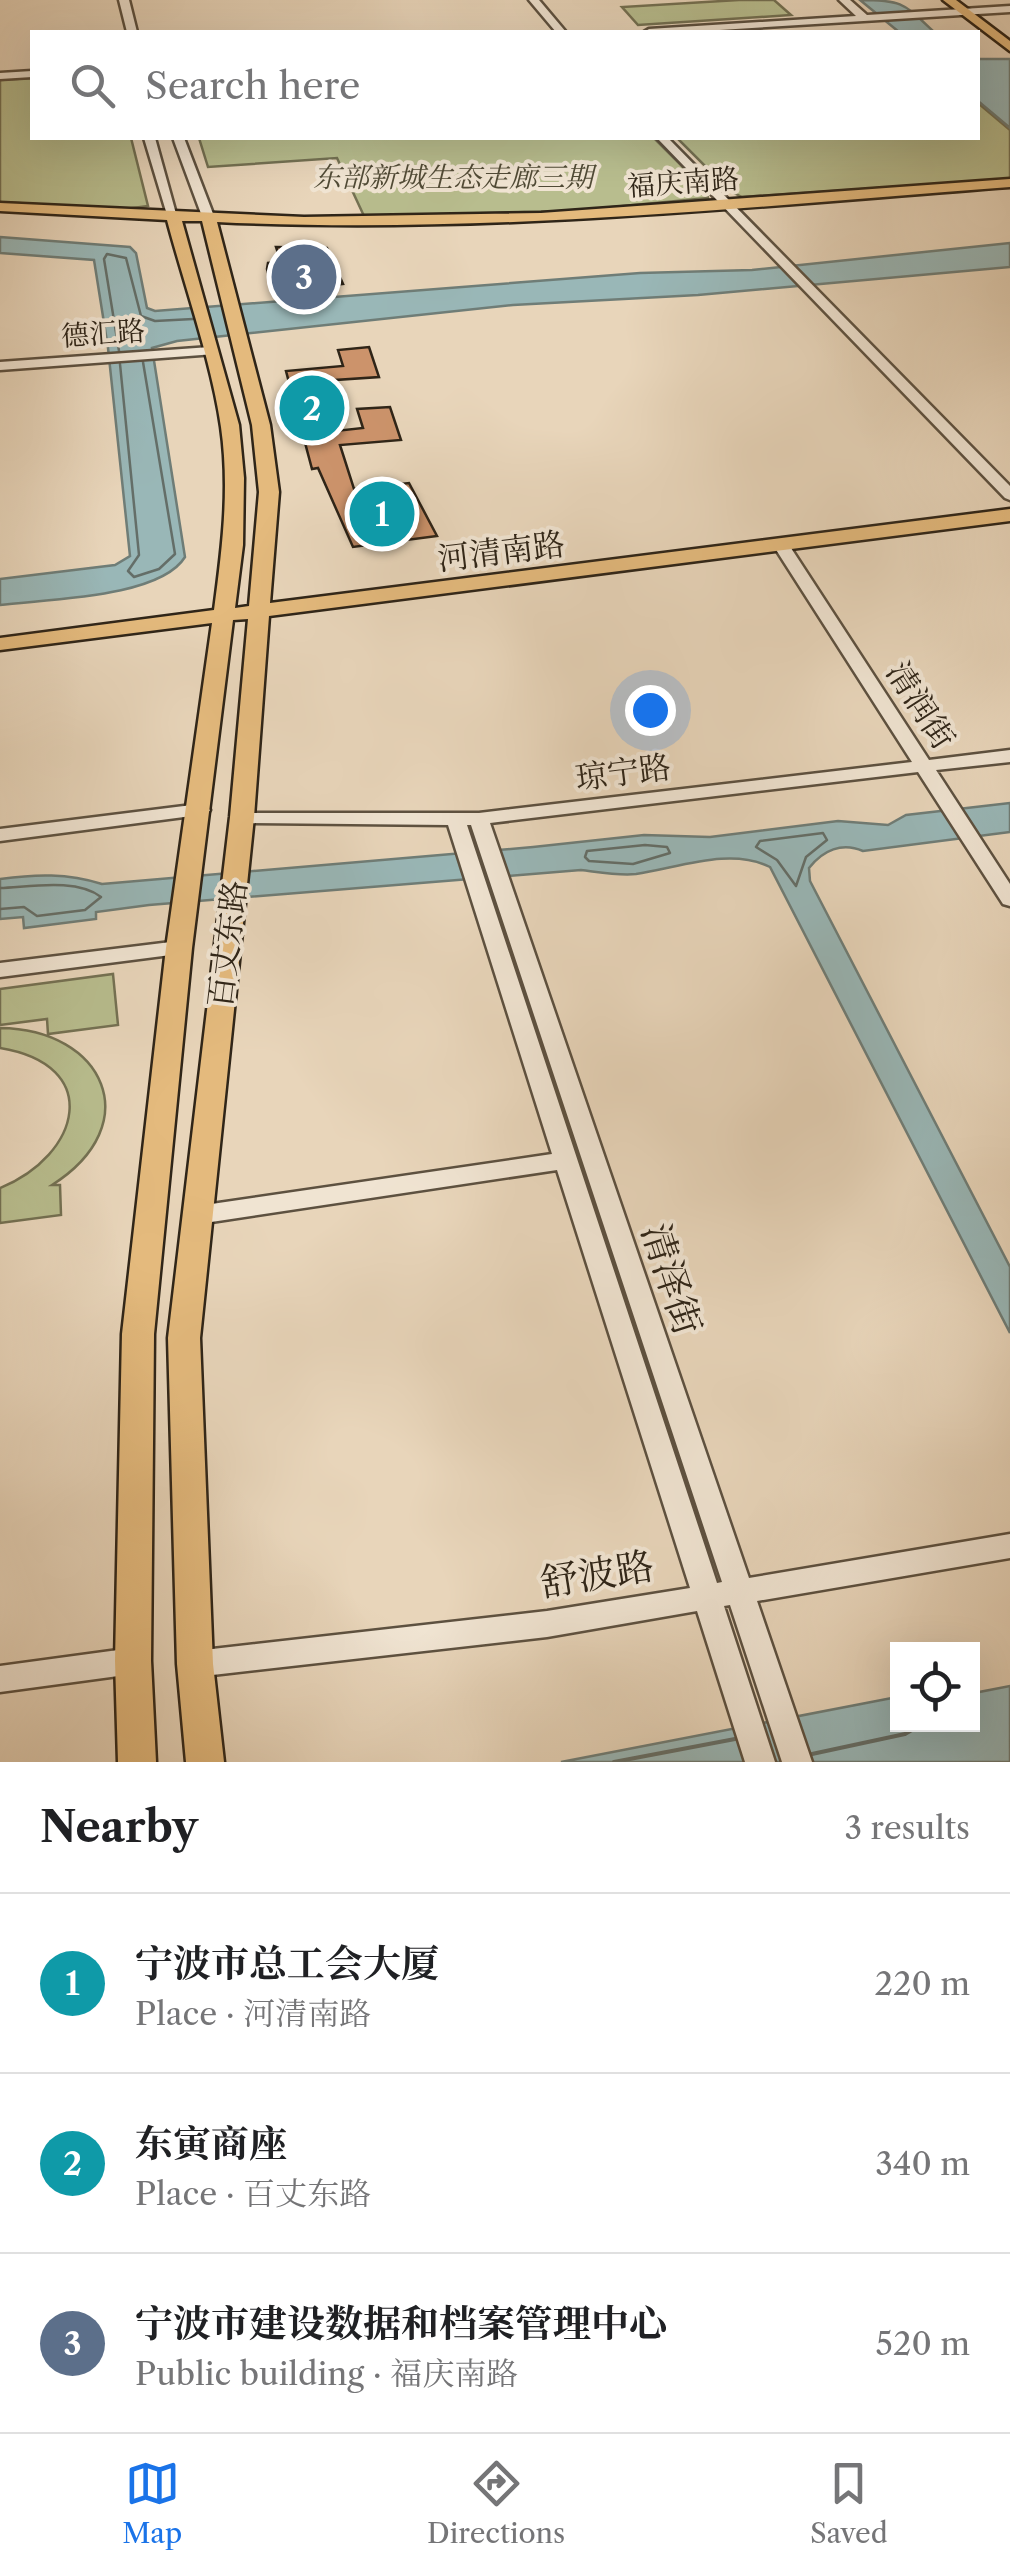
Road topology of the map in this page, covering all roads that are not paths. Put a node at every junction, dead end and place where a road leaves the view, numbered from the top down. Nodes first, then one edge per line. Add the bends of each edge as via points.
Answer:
1 (124, 0) edge
2 (534, 0) edge
3 (844, 0) edge
4 (933, 0) edge
5 (949, 6) edge
6 (1010, 9) edge
7 (964, 12) junction
8 (866, 18) junction
9 (132, 30) edge
10 (559, 30) edge
11 (681, 30) edge
12 (973, 30) edge
13 (980, 36) edge
14 (1009, 54) edge
15 (30, 74) edge
16 (0, 76) edge
17 (150, 140) edge
18 (179, 140) edge
19 (664, 140) edge
20 (1010, 183) edge
21 (1010, 194) edge
22 (0, 207) edge
23 (732, 209) junction
24 (0, 220) edge
25 (176, 224) junction
26 (210, 225) junction
27 (209, 346) junction
28 (0, 366) edge
29 (1010, 498) edge
30 (1010, 515) edge
31 (780, 544) junction
32 (260, 605) junction
33 (223, 610) junction
34 (0, 627) edge
35 (0, 644) edge
36 (1010, 756) edge
37 (926, 766) junction
38 (200, 810) junction
39 (242, 817) junction
40 (468, 819) junction
41 (0, 835) edge
42 (1010, 900) edge
43 (179, 948) junction
44 (0, 970) edge
45 (566, 1160) junction
46 (198, 1215) junction
47 (1010, 1546) edge
48 (737, 1592) junction
49 (706, 1597) junction
50 (133, 1660) junction
51 (195, 1664) junction
52 (0, 1678) edge
53 (138, 1762) edge
54 (205, 1762) edge
55 (760, 1762) edge
56 (796, 1762) edge

1 - 9 street
2 - 10 street
3 - 8 street
4 - 5 main road
5 - 7 main road
5 - 8 street
5 - 12 main road
6 - 7 street
7 - 14 main road
8 - 11 street
13 - 14 main road
15 - 16 street
17 - 25 street, 百丈东路
18 - 26 street, 百丈东路
19 - 23 street
20 - 23 main road, 福庆南路
21 - 23 main road, 福庆南路
22 - 25 main road, 福庆南路
23 - 26 main road, 福庆南路 via 544,228 315,233
23 - 29 street
24 - 25 main road, 福庆南路
25 - 26 main road, 福庆南路
25 - 27 main road, 百丈东路
26 - 32 main road, 百丈东路 via 266,458
27 - 28 street, 德汇路
27 - 33 main road, 百丈东路 via 236,478
29 - 32 main road, 河清南路
30 - 31 main road, 河清南路
31 - 32 main road, 河清南路
31 - 37 street, 清润街
32 - 33 main road, 河清南路
32 - 39 main road, 百丈东路
33 - 34 main road, 河清南路
33 - 35 main road, 河清南路
33 - 38 main road, 百丈东路
36 - 37 street, 琼宁路
37 - 40 street, 琼宁路
37 - 42 street, 清润街
38 - 41 street
38 - 43 main road, 百丈东路
39 - 40 street, 琼宁路
39 - 46 main road, 百丈东路
40 - 45 street, 清泽街
40 - 48 street, 清泽街
43 - 44 street
43 - 50 main road, 百丈东路 via 138,1334
45 - 46 street
45 - 49 street, 清泽街
46 - 51 main road, 百丈东路 via 184,1338
47 - 48 street, 舒波路
48 - 49 street, 舒波路
48 - 56 street, 清泽街
49 - 51 street, 舒波路 via 547,1624
49 - 55 street, 清泽街
50 - 52 street
50 - 53 main road, 百丈东路
51 - 54 main road, 百丈东路

